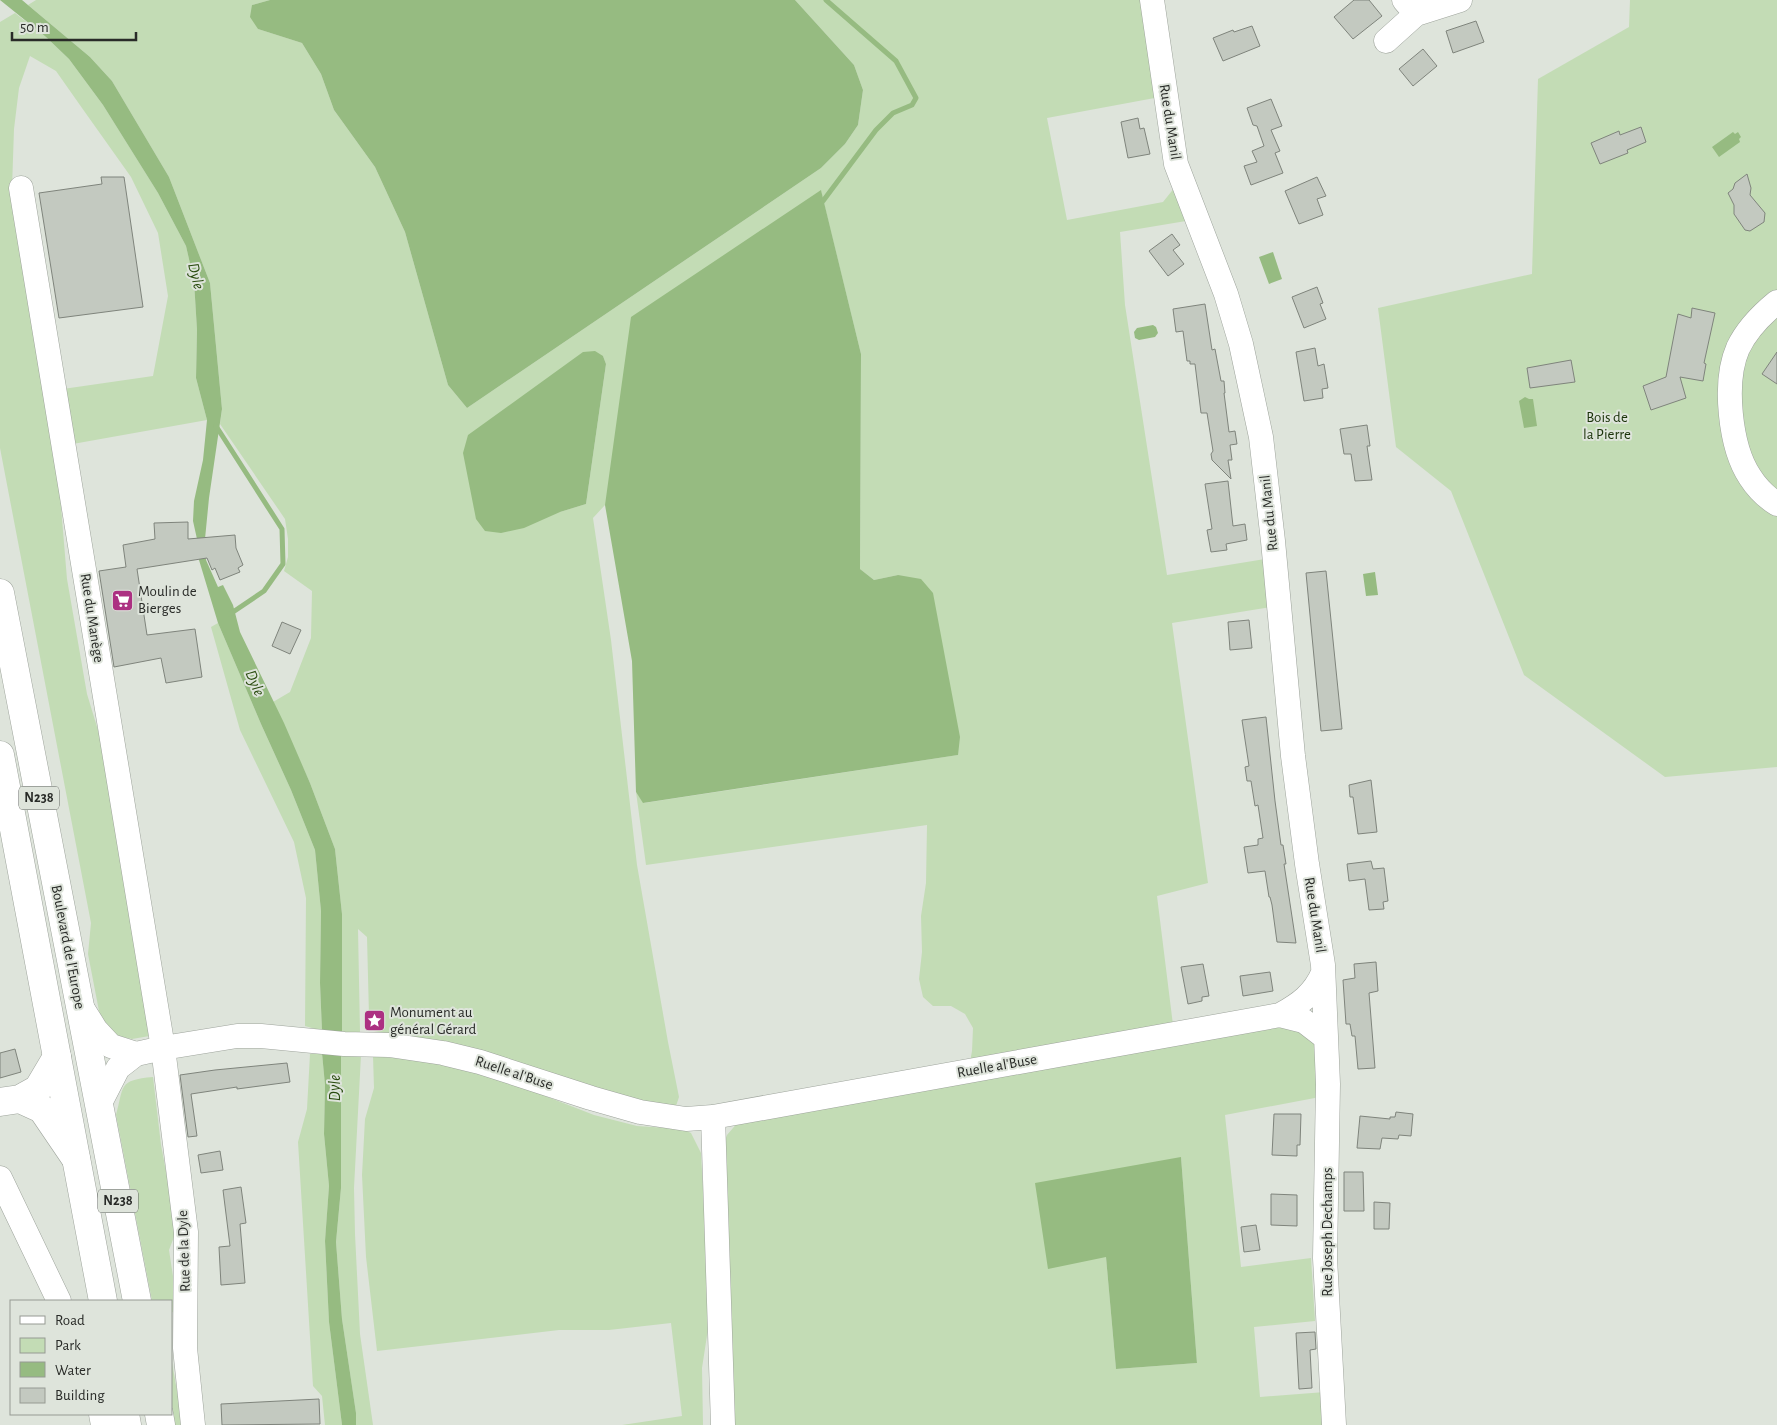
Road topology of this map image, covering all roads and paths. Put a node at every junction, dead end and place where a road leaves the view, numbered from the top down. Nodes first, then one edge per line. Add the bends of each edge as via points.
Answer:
1 (1152, 0) edge
2 (1460, 0) edge
3 (1410, 7) edge
4 (1386, 41) dead end
5 (21, 188) dead end
6 (1777, 302) edge
7 (1777, 504) edge
8 (0, 593) edge
9 (0, 755) edge
10 (1323, 973) junction
11 (78, 1002) junction
12 (1280, 1015) junction
13 (1326, 1038) junction
14 (163, 1048) junction
15 (136, 1054) junction
16 (57, 1058) junction
17 (10, 1100) edge
18 (99, 1105) junction
19 (713, 1117) junction
20 (76, 1158) junction
21 (0, 1178) edge
22 (58, 1300) edge
23 (103, 1300) edge
24 (137, 1300) edge
25 (193, 1425) edge
26 (723, 1425) edge
27 (1334, 1425) edge

1 - 10 street, Rue du Manil via 1176,164 1242,344 1261,437 1293,756
2 - 3 street
3 - 4 street
5 - 14 street, Rue du Manège
6 - 7 street via 1748,330 1738,348 1732,365 1730,406 1739,451 1749,476
8 - 11 main road, Boulevard de l'Europe / N238
9 - 16 main road, Boulevard de l'Europe / N238
10 - 12 street, Ruelle al'Buse via 1306,999
10 - 13 street, Rue du Manil
11 - 15 street via 111,1046
11 - 18 main road, Boulevard de l'Europe / N238
12 - 13 street, Ruelle al'Buse via 1304,1021
12 - 19 street, Ruelle al'Buse
13 - 27 street, Rue Joseph Dechamps via 1325,1258
14 - 15 street, Ruelle al'Buse
14 - 19 street, Ruelle al'Buse via 237,1036 389,1045 480,1062 640,1112 686,1118
14 - 25 street, Rue de la Dyle via 186,1232 185,1348
15 - 18 street via 118,1068
16 - 17 main road via 38,1089
16 - 20 main road, Boulevard de l'Europe / N238
17 - 20 main road via 42,1108
18 - 24 main road, Boulevard de l'Europe / N238
19 - 26 street
20 - 23 main road, Boulevard de l'Europe / N238
21 - 22 street

